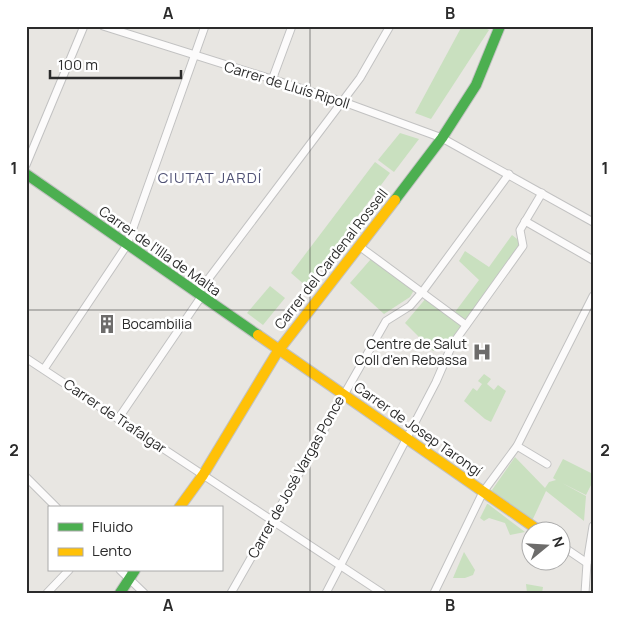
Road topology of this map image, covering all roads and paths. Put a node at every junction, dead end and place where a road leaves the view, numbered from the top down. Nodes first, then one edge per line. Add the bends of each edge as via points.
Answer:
1 (84, 26) edge
2 (103, 26) edge
3 (205, 26) edge
4 (292, 26) edge
5 (390, 26) edge
6 (500, 26) edge
7 (195, 56) junction
8 (272, 80) junction
9 (341, 101) junction
10 (442, 138) junction
11 (26, 164) edge
12 (26, 174) edge
13 (509, 174) junction
14 (542, 193) junction
15 (525, 221) junction
16 (593, 222) edge
17 (127, 245) junction
18 (358, 246) dead end
19 (593, 260) edge
20 (422, 291) junction
21 (199, 295) junction
22 (593, 296) edge
23 (466, 325) junction
24 (278, 350) junction
25 (26, 358) edge
26 (44, 369) junction
27 (343, 394) junction
28 (118, 419) junction
29 (407, 438) junction
30 (517, 446) junction
31 (547, 464) dead end
32 (203, 475) junction
33 (26, 477) edge
34 (484, 492) junction
35 (55, 506) edge
36 (180, 506) edge
37 (272, 520) junction
38 (527, 522) edge
39 (593, 526) edge
40 (572, 553) edge
41 (586, 563) junction
42 (341, 564) junction
43 (67, 572) edge
44 (122, 572) edge
45 (134, 572) edge
46 (129, 579) junction
47 (47, 593) edge
48 (120, 593) edge
49 (144, 593) edge
50 (231, 593) edge
51 (326, 593) edge
52 (382, 593) edge
53 (434, 593) edge
54 (585, 593) edge

1 - 11 street
2 - 7 street, Carrer de Lluís Ripoll
3 - 7 street
4 - 8 street
5 - 9 street via 360,78
6 - 10 street, Carrer del Cardenal Rossell via 476,85
7 - 8 street, Carrer de Lluís Ripoll
7 - 17 street
8 - 9 street, Carrer de Lluís Ripoll
9 - 10 street, Carrer de Lluís Ripoll
9 - 21 street
10 - 13 street, Carrer de Lluís Ripoll
10 - 24 street, Carrer del Cardenal Rossell
12 - 17 street, Carrer de l'Illa de Malta
13 - 14 street, Carrer de Lluís Ripoll
13 - 20 street, Carrer de José Vargas Ponce
14 - 15 street
14 - 16 street, Carrer de Lluís Ripoll
15 - 19 street
15 - 23 street via 520,230 523,246
17 - 21 street, Carrer de l'Illa de Malta
17 - 26 street
18 - 20 street
20 - 23 street
20 - 27 street, Carrer de José Vargas Ponce via 410,306 386,321
21 - 24 street, Carrer de l'Illa de Malta
21 - 28 street
22 - 30 street
23 - 29 street via 452,345
24 - 27 street, Carrer de Josep Tarongí
24 - 32 street, Carrer del Cardenal Rossell
25 - 26 street, Carrer de Trafalgar
26 - 28 street, Carrer de Trafalgar
27 - 29 street, Carrer de Josep Tarongí
27 - 37 street, Carrer de José Vargas Ponce
28 - 32 street, Carrer de Trafalgar
29 - 34 street, Carrer de Josep Tarongí
29 - 42 street
30 - 31 street
30 - 34 street
32 - 36 street, Carrer del Cardenal Rossell
32 - 37 street, Carrer de Trafalgar
33 - 35 street
34 - 38 street, Carrer de Josep Tarongí
34 - 53 street
37 - 42 street, Carrer de Trafalgar
37 - 50 street, Carrer de José Vargas Ponce
39 - 41 street
40 - 41 street
41 - 54 street
42 - 51 street
42 - 52 street, Carrer de Trafalgar
43 - 47 street
44 - 46 street
45 - 46 street
46 - 48 street
46 - 49 street

